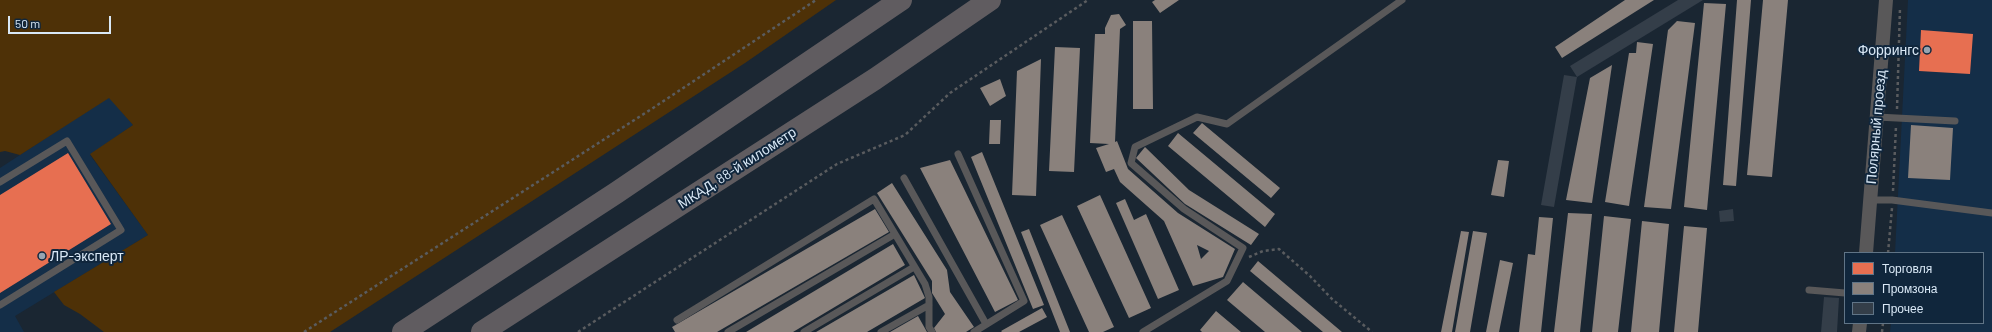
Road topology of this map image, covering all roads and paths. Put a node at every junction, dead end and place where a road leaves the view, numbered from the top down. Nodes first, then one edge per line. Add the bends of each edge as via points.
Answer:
1 (816, 0) edge
2 (901, 0) edge
3 (990, 0) edge
4 (1088, 0) edge
5 (1402, 0) edge
6 (1886, 0) edge
7 (1877, 117) junction
8 (1955, 121) dead end
9 (958, 154) dead end
10 (904, 178) dead end
11 (0, 182) edge
12 (1870, 200) junction
13 (1992, 213) edge
14 (895, 234) junction
15 (1866, 252) edge
16 (1246, 258) dead end
17 (914, 267) junction
18 (1809, 290) dead end
19 (1844, 293) edge
20 (0, 305) edge
21 (929, 305) junction
22 (677, 320) dead end
23 (986, 324) junction
24 (304, 332) edge
25 (403, 332) edge
26 (482, 332) edge
27 (578, 332) edge
28 (728, 332) edge
29 (804, 332) edge
30 (881, 332) edge
31 (932, 332) edge
32 (974, 332) edge
33 (1143, 332) edge
34 (1372, 332) edge

1 - 24 path
2 - 25 highway via 616,194
3 - 26 highway, МКАД, 88-й километр via 875,79
4 - 27 path via 950,93 904,135 837,164
5 - 33 lane via 1227,124 1197,117 1135,147 1131,163 1184,209 1243,248 1227,281
6 - 7 street, Полярный проезд
7 - 8 lane
7 - 12 street, Полярный проезд
9 - 23 lane via 1024,301
10 - 23 lane
11 - 20 lane via 67,141 121,230
12 - 13 lane via 1892,200
12 - 15 street, Полярный проезд
14 - 17 lane
14 - 22 lane via 874,199
14 - 28 lane
16 - 34 path via 1263,250 1279,249 1332,299
17 - 21 lane via 925,284
17 - 29 lane
18 - 19 lane
21 - 30 lane
21 - 31 lane via 929,327
23 - 32 lane

